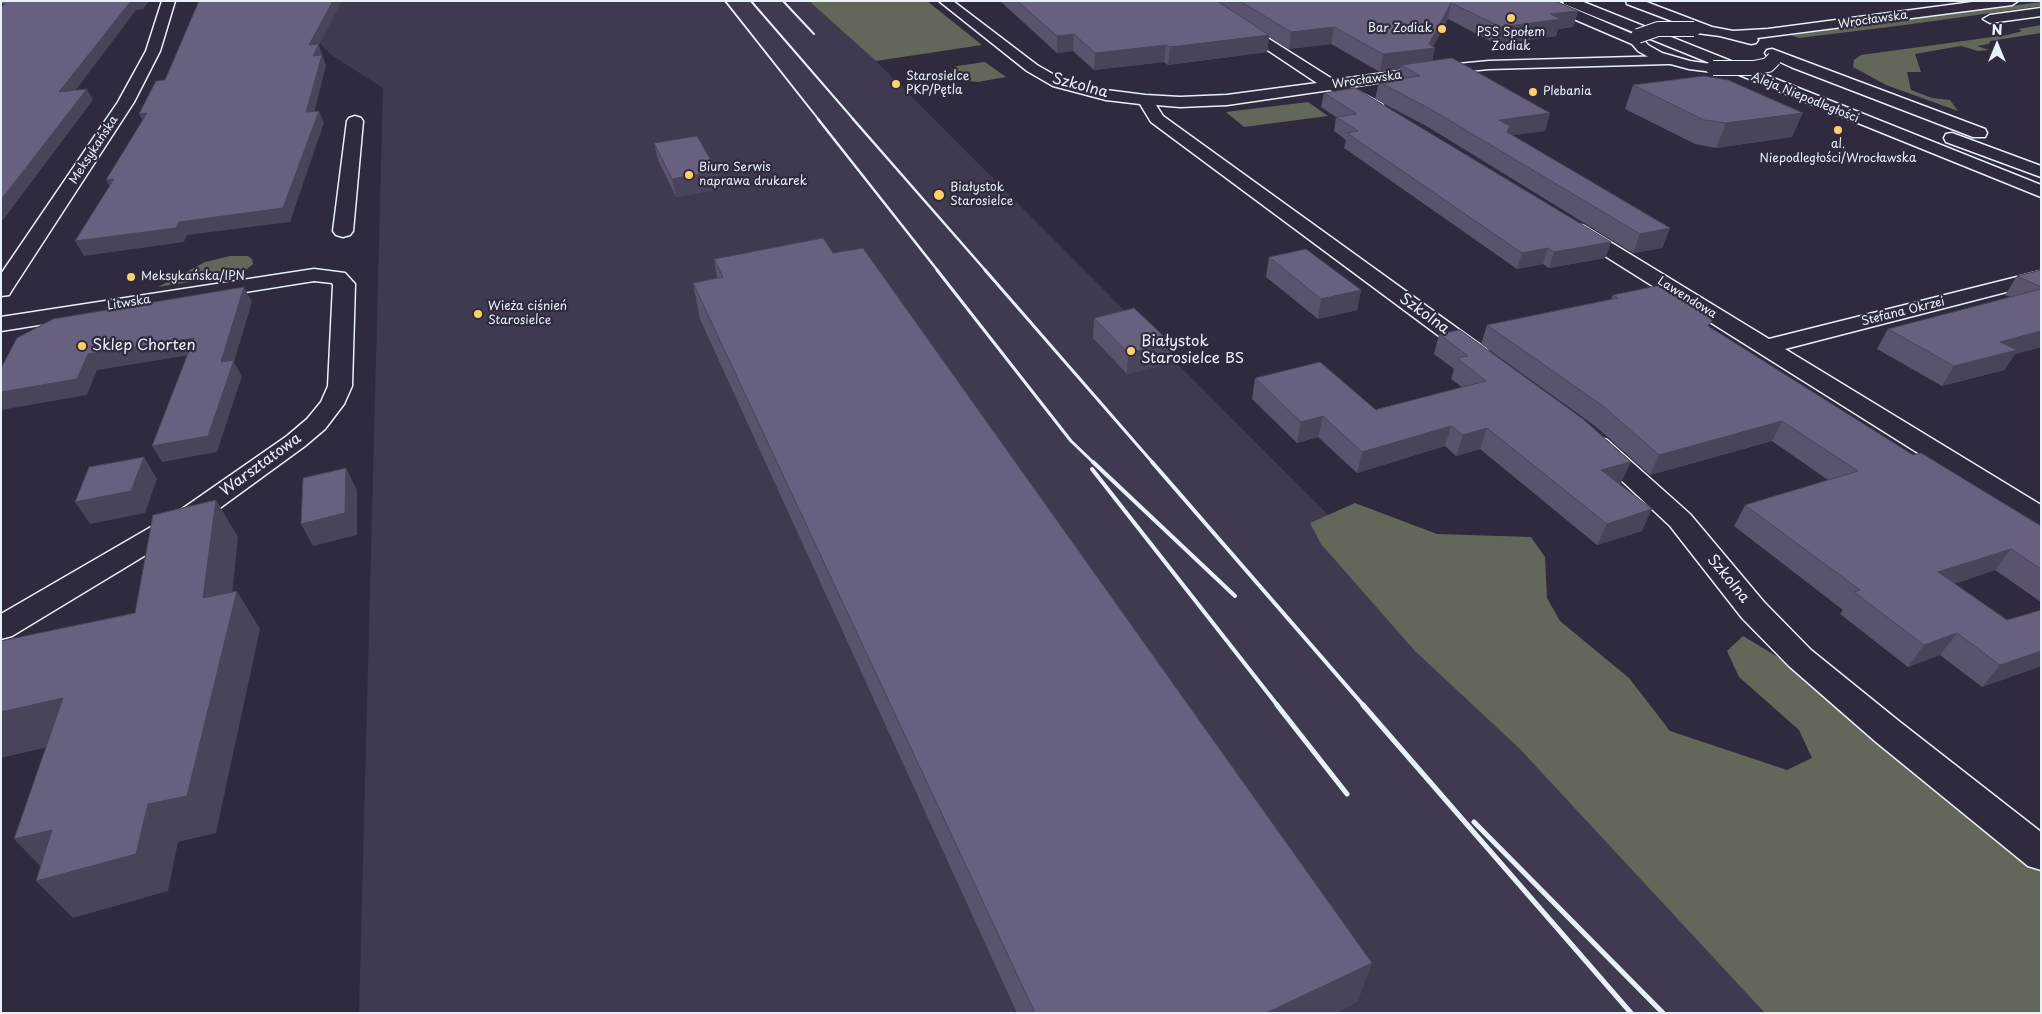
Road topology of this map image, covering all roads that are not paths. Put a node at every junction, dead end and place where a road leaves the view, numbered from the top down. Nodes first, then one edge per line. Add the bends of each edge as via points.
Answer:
1 (169, 1) edge
2 (946, 1) edge
3 (1200, 1) edge
4 (1544, 1) edge
5 (1569, 1) edge
6 (1606, 1) edge
7 (1632, 1) edge
8 (2012, 1) edge
9 (2041, 12) edge
10 (1972, 21) dead end
11 (1701, 29) junction
12 (1733, 35) junction
13 (1639, 42) junction
14 (1715, 45) dead end
15 (1789, 48) dead end
16 (1742, 56) dead end
17 (1773, 56) junction
18 (1668, 60) junction
19 (1590, 62) junction
20 (1707, 68) junction
21 (1331, 85) junction
22 (1145, 100) junction
23 (1390, 115) edge
24 (355, 121) dead end
25 (2041, 156) edge
26 (2041, 172) edge
27 (2041, 192) edge
28 (2004, 195) dead end
29 (1564, 222) edge
30 (343, 231) dead end
31 (2041, 277) edge
32 (257, 283) joint
33 (1, 290) edge
34 (1, 324) edge
35 (1765, 347) junction
36 (1498, 369) edge
37 (1577, 427) edge
38 (2041, 518) edge
39 (1, 628) edge
40 (2041, 854) edge

1 - 33 street, Meksykańska via 153,51 126,102
2 - 22 street, Szkolna via 1032,68 1058,83 1106,95
3 - 21 street
4 - 13 street
5 - 27 street, Aleja Niepodległości
6 - 14 street
7 - 11 street
8 - 12 street, Wrocławska via 1768,34
9 - 10 street
11 - 12 street
11 - 13 street, Wrocławska, bridge via 1658,29 1645,32
12 - 17 street via 1758,43
13 - 18 street
13 - 19 street, Wrocławska
15 - 17 street
16 - 26 street, Aleja Niepodległości
17 - 20 street, bridge via 1768,64 1754,68
17 - 25 street
18 - 19 street, Wrocławska
18 - 20 street
19 - 21 street, Wrocławska via 1464,68
20 - 28 street
21 - 22 street, Wrocławska via 1208,102
21 - 23 street via 1351,92
22 - 36 street, Szkolna via 1157,119
24 - 30 street
29 - 35 street, Lawendowa
31 - 35 street, Stefana Okrzei
32 - 34 street, Litwska
32 - 39 street, Warsztatowa via 314,275 341,279 344,284 340,386 332,404 296,441 192,515
35 - 38 street, Lawendowa
37 - 40 street, Szkolna via 1680,520 1753,610 1800,658

